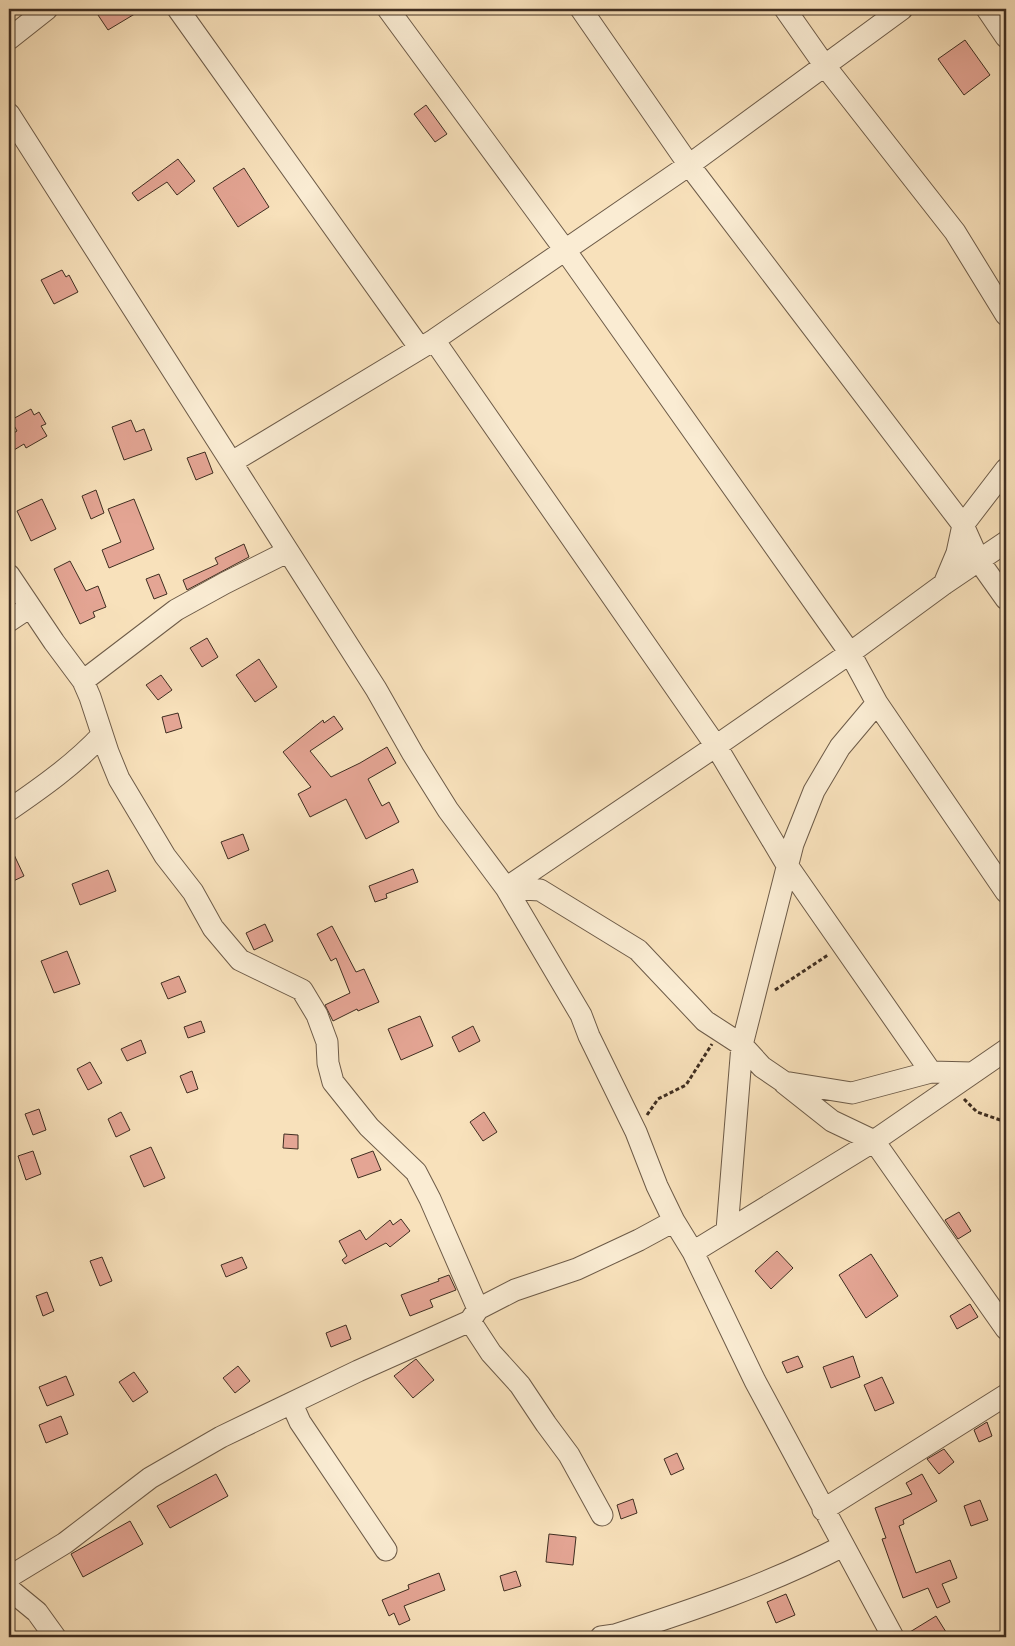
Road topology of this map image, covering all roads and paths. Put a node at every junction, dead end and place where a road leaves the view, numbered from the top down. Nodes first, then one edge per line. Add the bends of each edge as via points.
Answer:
1 (46, 9) edge
2 (178, 9) edge
3 (388, 9) edge
4 (581, 9) edge
5 (784, 9) edge
6 (902, 9) edge
7 (988, 9) edge
8 (1006, 37) edge
9 (9, 39) edge
10 (825, 66) junction
11 (9, 114) edge
12 (689, 165) junction
13 (565, 250) junction
14 (1006, 315) edge
15 (427, 343) junction
16 (232, 462) junction
17 (1006, 469) edge
18 (963, 525) junction
19 (1006, 542) edge
20 (287, 552) junction
21 (979, 561) junction
22 (9, 575) edge
23 (944, 584) junction
24 (1006, 599) edge
25 (30, 607) junction
26 (9, 621) edge
27 (850, 653) junction
28 (82, 681) junction
29 (876, 703) junction
30 (102, 735) junction
31 (716, 746) junction
32 (9, 810) edge
33 (787, 865) junction
34 (506, 888) junction
35 (1006, 892) edge
36 (842, 945) junction
37 (751, 1006) junction
38 (720, 1031) junction
39 (742, 1045) junction
40 (1006, 1050) edge
41 (931, 1072) junction
42 (972, 1073) junction
43 (784, 1082) junction
44 (952, 1088) junction
45 (1006, 1122) edge
46 (636, 1132) junction
47 (874, 1141) junction
48 (674, 1221) junction
49 (727, 1230) junction
50 (693, 1252) junction
51 (474, 1315) junction
52 (1006, 1328) edge
53 (1006, 1395) edge
54 (292, 1404) junction
55 (823, 1510) junction
56 (602, 1515) dead end
57 (843, 1546) junction
58 (386, 1550) dead end
59 (9, 1577) edge
60 (9, 1590) edge
61 (55, 1637) edge
62 (601, 1637) edge
63 (893, 1637) edge

1 - 9 street
2 - 15 street
3 - 13 street
4 - 12 street
5 - 10 street
6 - 10 street
7 - 8 street
10 - 12 street
10 - 14 street via 955,232
11 - 16 street
12 - 13 street
12 - 18 street
13 - 15 street
13 - 27 street
15 - 16 street
15 - 31 street
16 - 20 street
17 - 18 street
18 - 21 street
18 - 23 street
19 - 21 street
20 - 28 street via 176,610
20 - 34 street via 376,689 448,810
21 - 23 street
21 - 24 street
22 - 25 street
23 - 27 street
25 - 26 street
25 - 28 street
27 - 29 street
27 - 31 street
28 - 30 street
29 - 33 street via 840,748 814,791 792,844
29 - 35 street
30 - 32 street
30 - 51 street via 119,779 213,928 240,960 302,990 317,1015 333,1082 369,1127 416,1172 434,1207
31 - 33 street
31 - 34 street
33 - 36 street
33 - 37 street
34 - 38 street via 540,890 638,950 705,1020
34 - 46 street via 581,1015
36 - 37 path
36 - 41 street
37 - 39 street
38 - 39 street
38 - 46 path via 686,1085 658,1099
39 - 43 street via 762,1067
39 - 49 street
40 - 42 street
41 - 42 street
41 - 43 street via 852,1093
42 - 44 street
43 - 47 street via 832,1121
44 - 45 path via 977,1112
44 - 47 street
46 - 48 street
47 - 49 street
47 - 52 street
48 - 50 street
48 - 51 street via 577,1269 515,1290
49 - 50 street
50 - 55 street via 755,1381
51 - 54 street
51 - 56 street via 491,1352 520,1384 569,1455
53 - 55 street
54 - 58 street via 300,1422
54 - 59 street via 221,1437 150,1478 65,1543
55 - 57 street
57 - 62 street via 816,1561 710,1603
57 - 63 street
60 - 61 street via 37,1612

